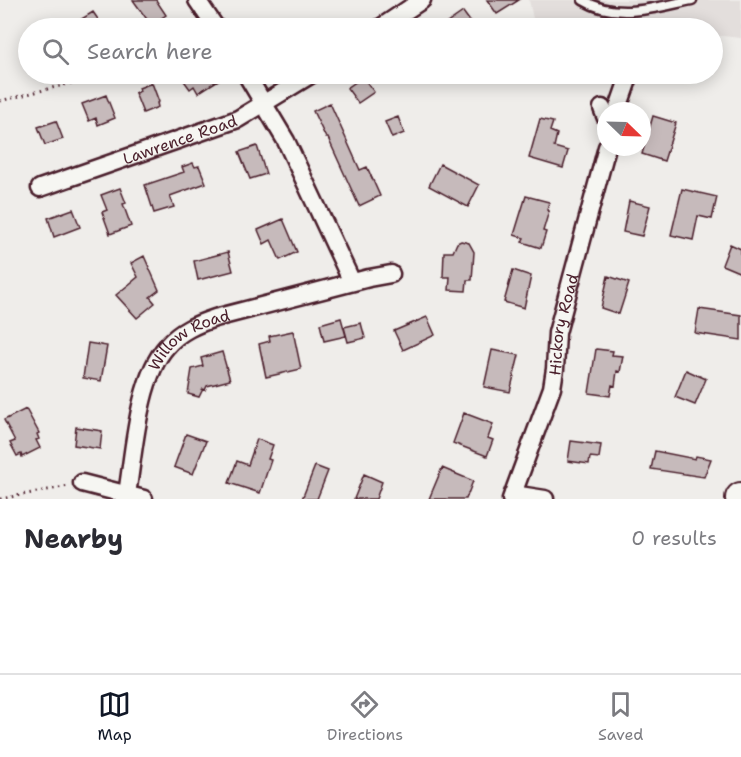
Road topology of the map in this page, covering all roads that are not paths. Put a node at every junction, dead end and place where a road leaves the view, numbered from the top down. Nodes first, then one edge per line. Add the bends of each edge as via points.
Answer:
1 (197, 0) edge
2 (583, 0) edge
3 (693, 0) edge
4 (413, 3) edge
5 (209, 18) edge
6 (393, 18) edge
7 (252, 84) edge
8 (296, 84) edge
9 (624, 84) edge
10 (614, 102) edge
11 (265, 104) junction
12 (605, 156) edge
13 (40, 188) dead end
14 (391, 274) dead end
15 (352, 282) junction
16 (81, 483) road end
17 (127, 494) junction
18 (512, 496) edge
19 (144, 499) edge
20 (545, 499) edge

1 - 5 street
2 - 3 lane via 606,10 630,12
4 - 6 street
7 - 11 street
8 - 11 street, Lawrence Road
9 - 10 street
11 - 13 street, Lawrence Road via 238,119
11 - 15 street
12 - 18 street, Hickory Road via 557,333 552,388
14 - 15 street, Willow Road
15 - 17 street, Willow Road via 207,321 172,340 156,362 144,394
16 - 17 street
17 - 19 street
18 - 20 street

